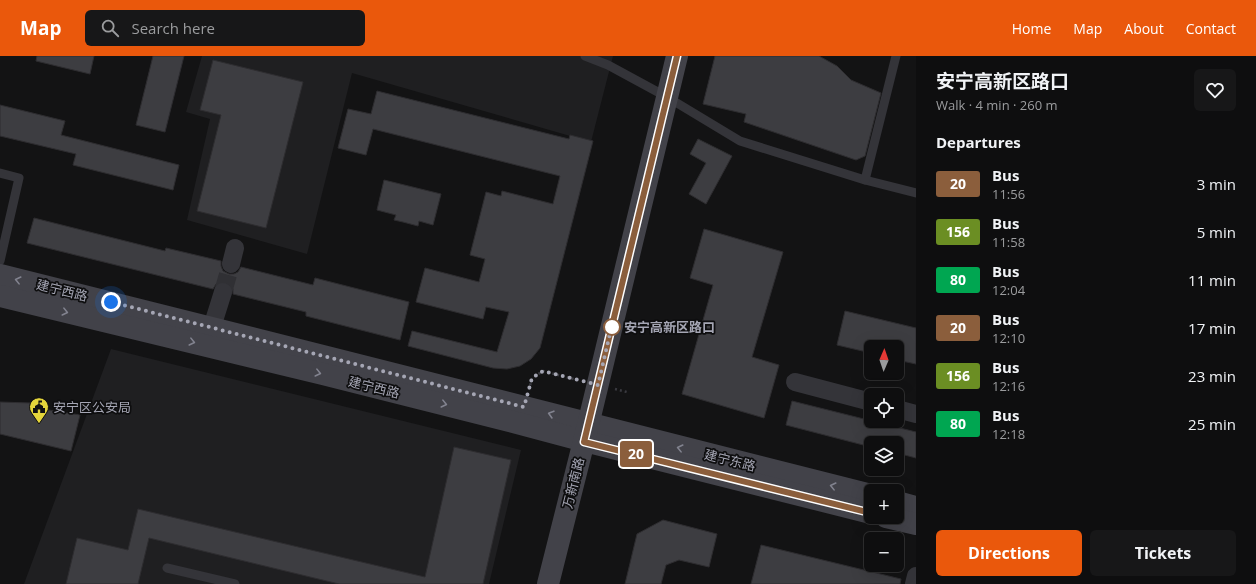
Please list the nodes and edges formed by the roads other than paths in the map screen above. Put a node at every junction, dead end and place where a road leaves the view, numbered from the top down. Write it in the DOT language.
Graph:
graph roads {
  1 [pos="584,56"];
  2 [pos="677,56"];
  3 [pos="896,56"];
  4 [pos="667,97"];
  5 [pos="0,173"];
  6 [pos="865,180"];
  7 [pos="916,193"];
  8 [pos="0,260"];
  9 [pos="0,275"];
  10 [pos="223,292"];
  11 [pos="0,296"];
  12 [pos="212,327"];
  13 [pos="795,382"];
  14 [pos="864,400"];
  15 [pos="904,411"];
  16 [pos="916,414"];
  17 [pos="586,433"];
  18 [pos="864,493"];
  19 [pos="904,504"];
  20 [pos="916,507"];
  21 [pos="864,511"];
  22 [pos="904,521"];
  23 [pos="916,524"];
  24 [pos="166,568"];
  25 [pos="916,576"];
  26 [pos="236,584"];
  27 [pos="548,584"];
  28 [pos="914,584"];
  1 -- 4 [label="lane"];
  2 -- 4 [label="main road, 万新南路"];
  3 -- 6 [label="lane"];
  4 -- 6 [label="lane"];
  4 -- 17 [label="main road, 万新南路"];
  5 -- 8 [label="lane"];
  6 -- 7 [label="lane"];
  12 -- 9 [label="main road, 建宁西路, one-way"];
  10 -- 12 [label="street"];
  11 -- 17 [label="main road, 建宁西路, one-way"];
  17 -- 12 [label="main road, 建宁西路, one-way"];
  13 -- 14 [label="street"];
  15 -- 16 [label="street"];
  18 -- 17 [label="main road, 建宁东路, one-way"];
  17 -- 21 [label="main road, 建宁东路"];
  17 -- 27 [label="main road, 万新南路"];
  19 -- 20 [label="main road"];
  22 -- 23 [label="main road"];
  24 -- 26 [label="lane"];
  25 -- 28 [label="street"];
}
